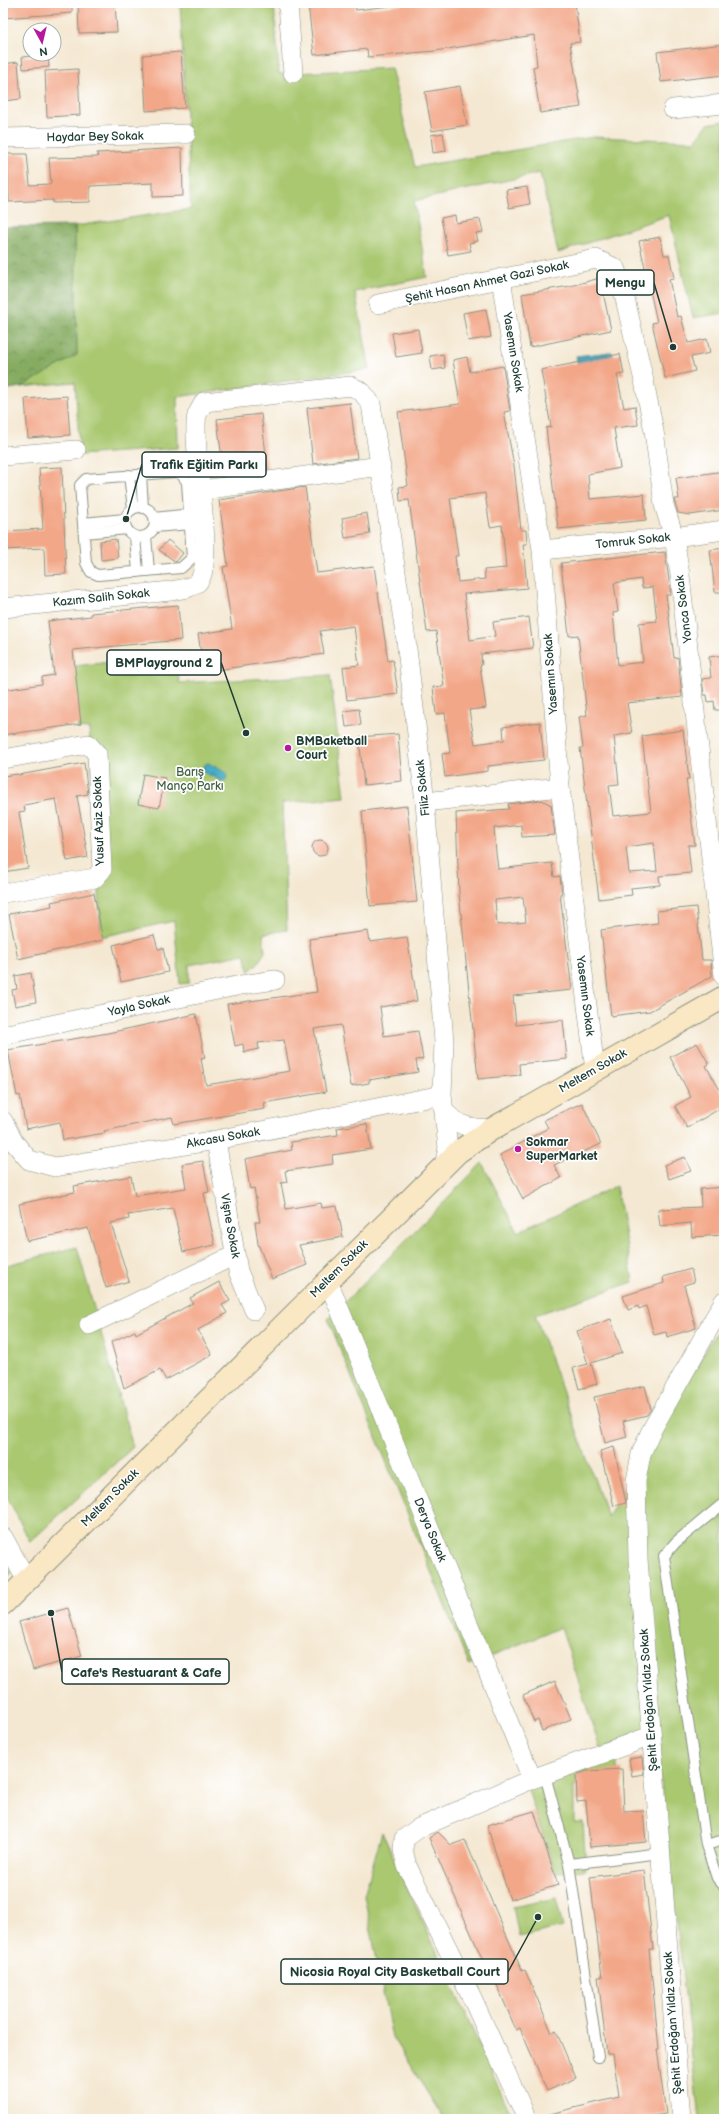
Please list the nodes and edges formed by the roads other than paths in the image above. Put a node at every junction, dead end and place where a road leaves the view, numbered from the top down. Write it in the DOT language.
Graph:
graph roads {
  1 [pos="288,3"];
  2 [pos="293,73"];
  3 [pos="724,104"];
  4 [pos="673,109"];
  5 [pos="186,134"];
  6 [pos="3,138"];
  7 [pos="596,259"];
  8 [pos="501,278"];
  9 [pos="378,304"];
  10 [pos="76,450"];
  11 [pos="3,456"];
  12 [pos="380,466"];
  13 [pos="141,474"];
  14 [pos="130,475"];
  15 [pos="202,490"];
  16 [pos="143,508"];
  17 [pos="133,509"];
  18 [pos="191,519"];
  19 [pos="154,522"];
  20 [pos="126,524"];
  21 [pos="84,528"];
  22 [pos="724,530"];
  23 [pos="135,536"];
  24 [pos="146,536"];
  25 [pos="674,537"];
  26 [pos="542,550"];
  27 [pos="149,570"];
  28 [pos="138,572"];
  29 [pos="3,608"];
  30 [pos="3,760"];
  31 [pos="560,787"];
  32 [pos="425,802"];
  33 [pos="3,893"];
  34 [pos="724,976"];
  35 [pos="275,980"];
  36 [pos="724,997"];
  37 [pos="3,1035"];
  38 [pos="595,1070"];
  39 [pos="443,1103"];
  40 [pos="3,1121"];
  41 [pos="492,1129"];
  42 [pos="216,1140"];
  43 [pos="444,1166"];
  44 [pos="235,1255"];
  45 [pos="328,1280"];
  46 [pos="724,1301"];
  47 [pos="254,1310"];
  48 [pos="89,1325"];
  49 [pos="724,1503"];
  50 [pos="3,1537"];
  51 [pos="27,1581"];
  52 [pos="3,1604"];
  53 [pos="651,1736"];
  54 [pos="538,1777"];
  55 [pos="724,1840"];
  56 [pos="706,1845"];
  57 [pos="661,1853"];
  58 [pos="569,1864"];
  59 [pos="724,1886"];
  60 [pos="598,2057"];
  61 [pos="527,2119"];
  62 [pos="681,2119"];
  1 -- 2 [label="street"];
  3 -- 4 [label="street"];
  5 -- 6 [label="street, Haydar Bey Sokak"];
  7 -- 8 [label="street, Şehit Hasan Ahmet Gazi Sokak"];
  7 -- 25 [label="street, Yonca Sokak"];
  8 -- 9 [label="street, Şehit Hasan Ahmet Gazi Sokak"];
  8 -- 26 [label="street, Yasemın Sokak"];
  10 -- 11 [label="street"];
  12 -- 15 [label="street"];
  12 -- 15 [label="street, Filiz Sokak"];
  12 -- 32 [label="street, Filiz Sokak"];
  13 -- 14 [label="lane"];
  13 -- 16 [label="lane"];
  13 -- 18 [label="lane"];
  14 -- 17 [label="lane"];
  14 -- 21 [label="lane"];
  15 -- 29 [label="street, Kazım Salih Sokak"];
  16 -- 17 [label="lane"];
  16 -- 19 [label="lane"];
  17 -- 20 [label="lane"];
  18 -- 19 [label="lane"];
  18 -- 27 [label="lane"];
  19 -- 24 [label="lane"];
  20 -- 21 [label="lane"];
  20 -- 23 [label="lane"];
  21 -- 28 [label="lane"];
  22 -- 25 [label="street, Tomruk Sokak"];
  23 -- 24 [label="lane"];
  23 -- 28 [label="lane"];
  24 -- 27 [label="lane"];
  25 -- 26 [label="street, Tomruk Sokak"];
  25 -- 34 [label="street, Yonca Sokak"];
  26 -- 31 [label="street, Yasemın Sokak"];
  27 -- 28 [label="lane"];
  30 -- 33 [label="street, Yusuf Aziz Sokak"];
  31 -- 32 [label="street"];
  31 -- 38 [label="street, Yasemın Sokak"];
  32 -- 39 [label="street, Filiz Sokak"];
  35 -- 37 [label="street, Yayla Sokak"];
  36 -- 38 [label="main road, Meltem Sokak"];
  38 -- 41 [label="main road, Meltem Sokak"];
  39 -- 41 [label="street"];
  39 -- 42 [label="street, Akcasu Sokak"];
  39 -- 43 [label="street, Filiz Sokak"];
  40 -- 42 [label="street, Akcasu Sokak"];
  41 -- 43 [label="main road, Meltem Sokak"];
  42 -- 44 [label="street, Vişne Sokak"];
  43 -- 45 [label="main road, Meltem Sokak"];
  44 -- 47 [label="street, Vişne Sokak"];
  44 -- 48 [label="street"];
  45 -- 51 [label="main road, Meltem Sokak"];
  45 -- 54 [label="street, Derya Sokak"];
  46 -- 53 [label="street, Şehit Erdoğan Yıldız Sokak"];
  49 -- 56 [label="lane"];
  50 -- 51 [label="street"];
  51 -- 52 [label="main road, Meltem Sokak"];
  53 -- 54 [label="street"];
  53 -- 57 [label="street, Şehit Erdoğan Yıldız Sokak"];
  54 -- 58 [label="lane"];
  54 -- 61 [label="street"];
  55 -- 56 [label="lane"];
  56 -- 59 [label="lane"];
  57 -- 58 [label="lane"];
  57 -- 62 [label="street, Şehit Erdoğan Yıldız Sokak"];
  58 -- 60 [label="lane"];
}
